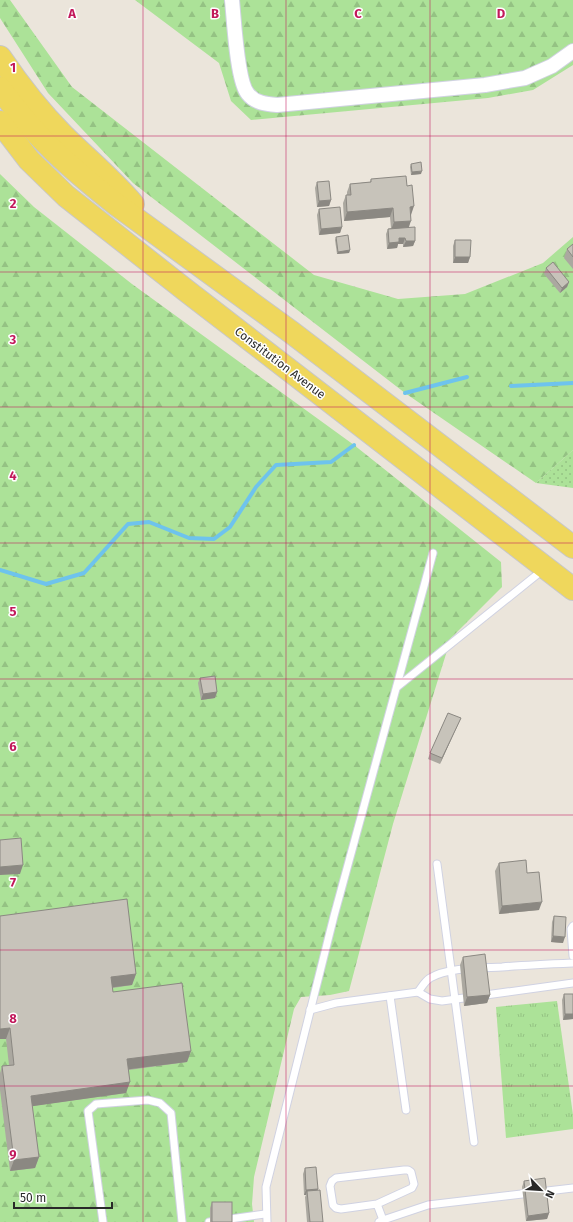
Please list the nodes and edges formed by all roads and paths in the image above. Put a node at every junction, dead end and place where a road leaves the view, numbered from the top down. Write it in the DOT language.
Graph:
graph roads {
  1 [pos="232,0"];
  2 [pos="573,52"];
  3 [pos="0,57"];
  4 [pos="0,88"];
  5 [pos="0,122"];
  6 [pos="0,137"];
  7 [pos="29,160"];
  8 [pos="161,239"];
  9 [pos="573,547"];
  10 [pos="434,553"];
  11 [pos="546,568"];
  12 [pos="573,589"];
  13 [pos="397,687"];
  14 [pos="437,864"];
  15 [pos="573,926"];
  16 [pos="573,956"];
  17 [pos="573,963"];
  18 [pos="451,971"];
  19 [pos="573,983"];
  20 [pos="418,992"];
  21 [pos="390,996"];
  22 [pos="455,1000"];
  23 [pos="310,1010"];
  24 [pos="406,1110"];
  25 [pos="474,1142"];
  26 [pos="572,1188"];
  27 [pos="573,1196"];
  28 [pos="377,1204"];
  29 [pos="266,1214"];
  30 [pos="381,1221"];
  31 [pos="104,1222"];
  32 [pos="182,1222"];
  33 [pos="209,1222"];
  34 [pos="266,1222"];
  1 -- 2 [label="street"];
  3 -- 8 [label="main road"];
  4 -- 8 [label="main road"];
  5 -- 7 [label="main road, Constitution Avenue"];
  6 -- 7 [label="main road"];
  7 -- 11 [label="main road, Constitution Avenue"];
  8 -- 9 [label="main road"];
  10 -- 13 [label="lane"];
  11 -- 12 [label="main road, Constitution Avenue"];
  11 -- 13 [label="lane"];
  13 -- 23 [label="lane"];
  14 -- 18 [label="lane"];
  15 -- 16 [label="lane"];
  17 -- 18 [label="lane"];
  18 -- 20 [label="lane"];
  18 -- 22 [label="lane"];
  19 -- 22 [label="lane"];
  20 -- 21 [label="lane"];
  20 -- 22 [label="lane"];
  21 -- 23 [label="lane"];
  21 -- 24 [label="lane"];
  22 -- 25 [label="lane"];
  23 -- 29 [label="lane"];
  26 -- 27 [label="lane"];
  26 -- 30 [label="lane"];
  28 -- 28 [label="lane"];
  28 -- 30 [label="lane"];
  29 -- 33 [label="lane"];
  29 -- 34 [label="lane"];
  31 -- 32 [label="lane"];
}
